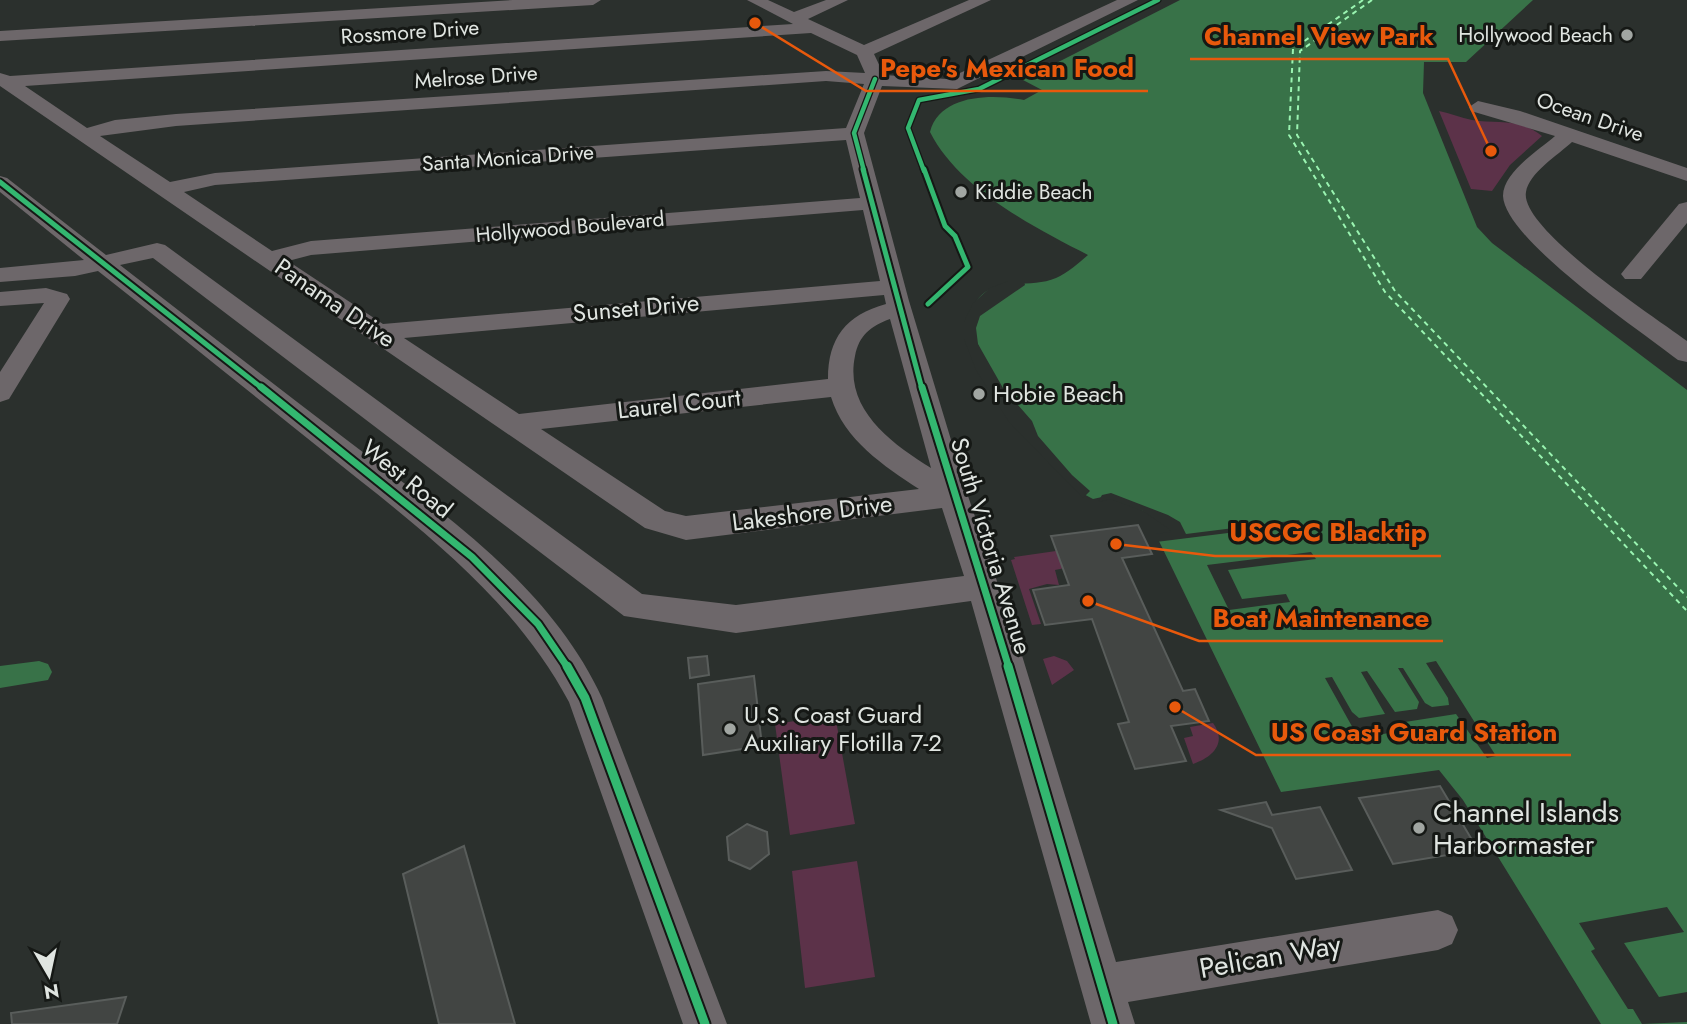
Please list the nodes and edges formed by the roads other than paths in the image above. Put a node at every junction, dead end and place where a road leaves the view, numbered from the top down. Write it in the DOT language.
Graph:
graph roads {
  1 [pos="593,0"];
  2 [pos="755,0"];
  3 [pos="840,0"];
  4 [pos="983,0"];
  5 [pos="1130,0"];
  6 [pos="795,18"];
  7 [pos="816,28"];
  8 [pos="0,36"];
  9 [pos="869,65"];
  10 [pos="3,80"];
  11 [pos="1478,107"];
  12 [pos="853,133"];
  13 [pos="1569,134"];
  14 [pos="83,135"];
  15 [pos="1687,175"];
  16 [pos="0,182"];
  17 [pos="165,192"];
  18 [pos="873,203"];
  19 [pos="1687,209"];
  20 [pos="269,260"];
  21 [pos="100,262"];
  22 [pos="1633,274"];
  23 [pos="0,275"];
  24 [pos="897,298"];
  25 [pos="0,299"];
  26 [pos="378,332"];
  27 [pos="1687,354"];
  28 [pos="841,387"];
  29 [pos="0,393"];
  30 [pos="517,425"];
  31 [pos="953,496"];
  32 [pos="670,526"];
  33 [pos="982,587"];
  34 [pos="1438,930"];
  35 [pos="1101,985"];
  36 [pos="705,1024"];
  37 [pos="1113,1024"];
  1 -- 8 [label="street"];
  2 -- 6 [label="street"];
  3 -- 6 [label="street"];
  4 -- 9 [label="street"];
  5 -- 9 [label="street, Melrose Drive"];
  6 -- 7 [label="street"];
  7 -- 9 [label="street"];
  7 -- 10 [label="street, Rossmore Drive"];
  9 -- 12 [label="street"];
  9 -- 14 [label="street, Melrose Drive"];
  10 -- 14 [label="street, Panama Drive"];
  11 -- 13 [label="street, Ocean Drive"];
  12 -- 17 [label="street, Santa Monica Drive"];
  12 -- 18 [label="street, South Victoria Avenue"];
  13 -- 15 [label="street, Ocean Drive"];
  13 -- 27 [label="street"];
  14 -- 17 [label="street, Panama Drive"];
  16 -- 21 [label="street, West Road"];
  17 -- 20 [label="street, Panama Drive"];
  18 -- 20 [label="street, Hollywood Boulevard"];
  18 -- 24 [label="street, South Victoria Avenue"];
  19 -- 22 [label="street"];
  20 -- 26 [label="street, Panama Drive"];
  21 -- 23 [label="street"];
  21 -- 33 [label="street"];
  21 -- 36 [label="street, West Road"];
  24 -- 26 [label="street, Sunset Drive"];
  24 -- 28 [label="street"];
  24 -- 31 [label="street, South Victoria Avenue"];
  25 -- 29 [label="street"];
  26 -- 30 [label="street, Panama Drive"];
  28 -- 30 [label="street, Laurel Court"];
  28 -- 31 [label="street"];
  30 -- 32 [label="street, Panama Drive"];
  31 -- 32 [label="street, Lakeshore Drive"];
  31 -- 33 [label="street, South Victoria Avenue"];
  33 -- 35 [label="street, South Victoria Avenue"];
  34 -- 35 [label="street, Pelican Way"];
  35 -- 37 [label="street, South Victoria Avenue"];
}
